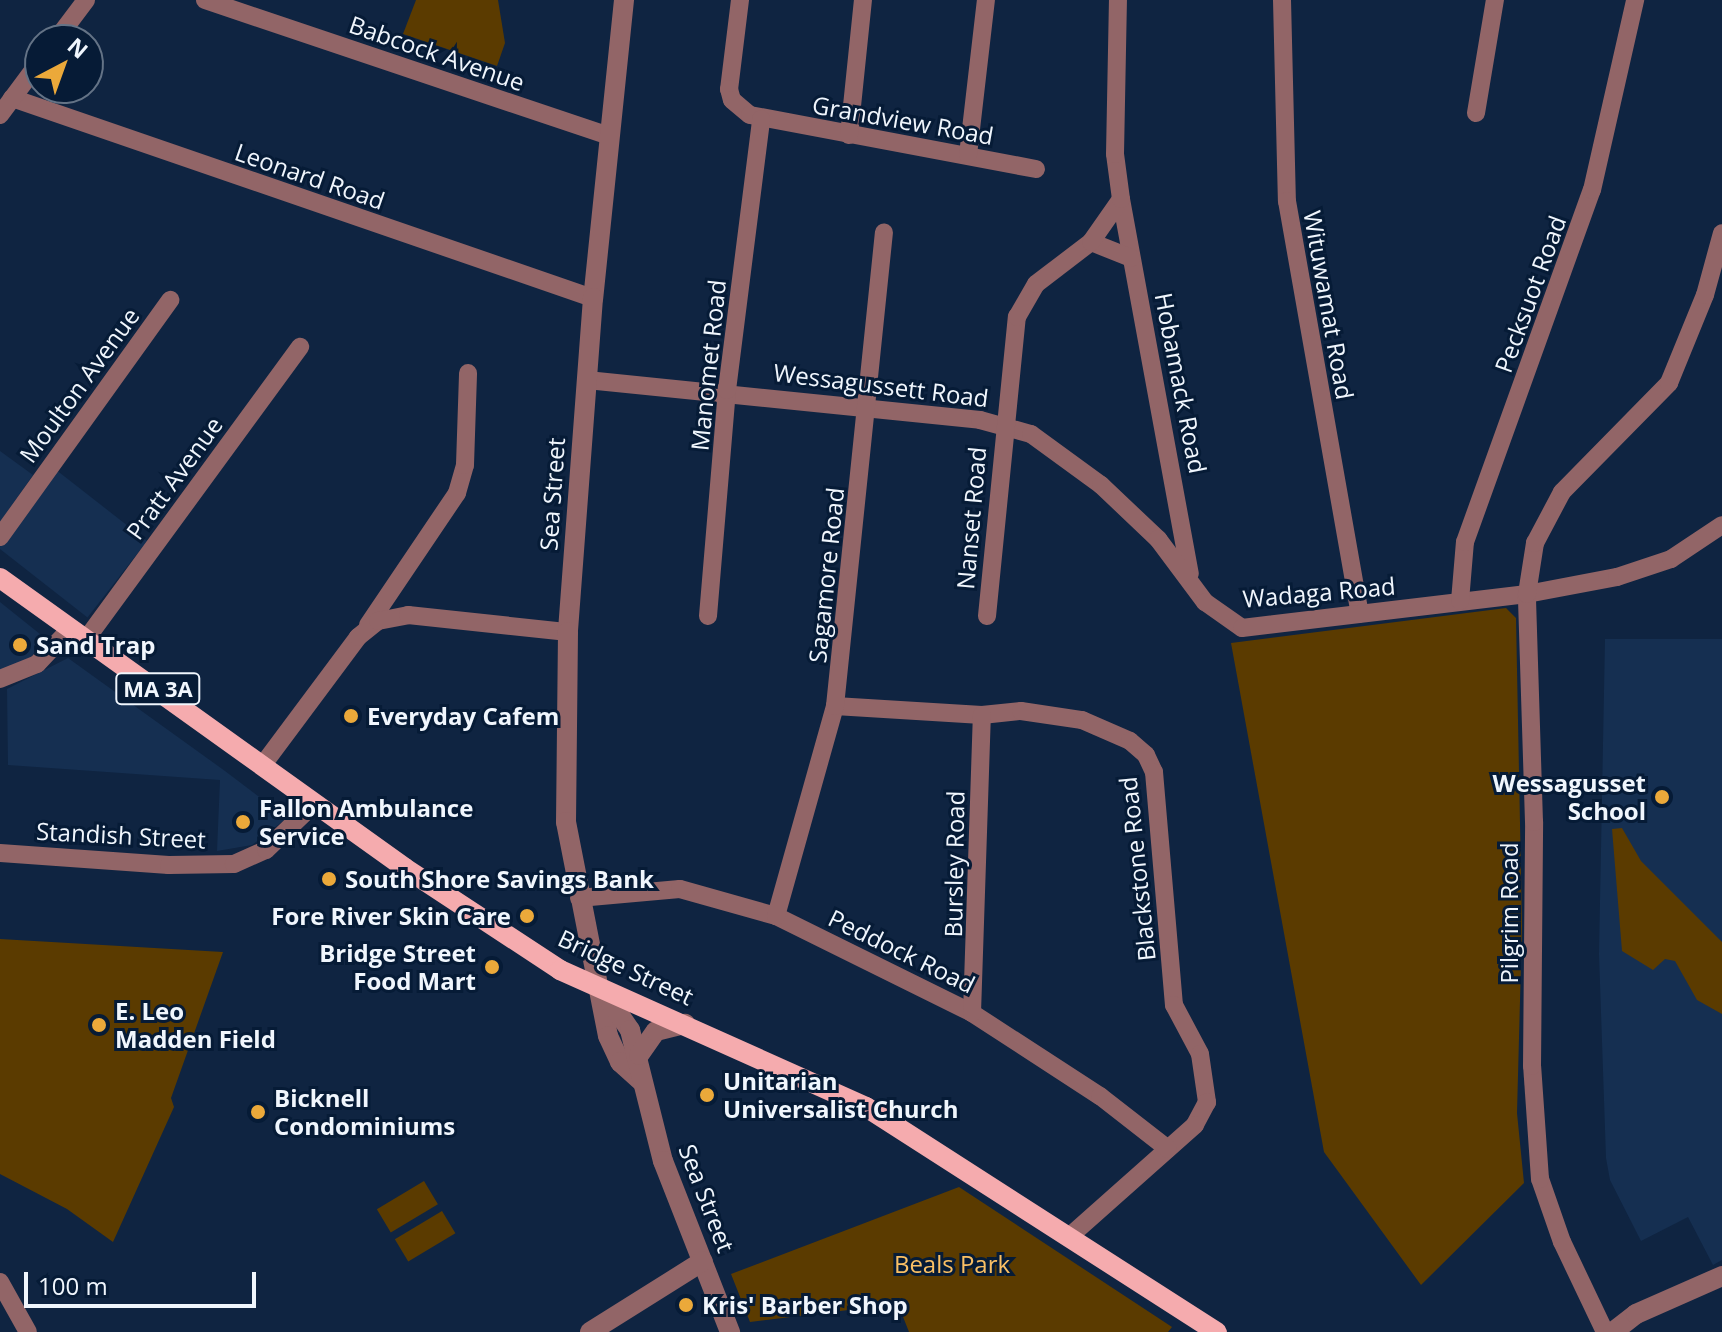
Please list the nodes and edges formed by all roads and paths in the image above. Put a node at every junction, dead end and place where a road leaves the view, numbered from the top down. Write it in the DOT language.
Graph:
graph roads {
  1 [pos="86,0"];
  2 [pos="205,0"];
  3 [pos="624,0"];
  4 [pos="740,0"];
  5 [pos="863,0"];
  6 [pos="986,0"];
  7 [pos="1118,0"];
  8 [pos="1282,0"];
  9 [pos="1495,0"];
  10 [pos="1635,0"];
  11 [pos="68,24"];
  12 [pos="24,82"];
  13 [pos="12,98"];
  14 [pos="1476,113"];
  15 [pos="0,115"];
  16 [pos="761,119"];
  17 [pos="849,135"];
  18 [pos="608,136"];
  19 [pos="968,155"];
  20 [pos="1036,169"];
  21 [pos="1121,199"];
  22 [pos="884,233"];
  23 [pos="1722,233"];
  24 [pos="1091,242"];
  25 [pos="1131,258"];
  26 [pos="593,298"];
  27 [pos="170,300"];
  28 [pos="300,347"];
  29 [pos="468,373"];
  30 [pos="587,380"];
  31 [pos="727,390"];
  32 [pos="869,408"];
  33 [pos="1003,424"];
  34 [pos="1722,525"];
  35 [pos="0,537"];
  36 [pos="1190,576"];
  37 [pos="0,578"];
  38 [pos="1527,594"];
  39 [pos="1460,601"];
  40 [pos="1360,614"];
  41 [pos="708,616"];
  42 [pos="987,616"];
  43 [pos="364,631"];
  44 [pos="568,632"];
  45 [pos="79,633"];
  46 [pos="0,679"];
  47 [pos="835,706"];
  48 [pos="982,715"];
  49 [pos="262,766"];
  50 [pos="314,804"];
  51 [pos="0,853"];
  52 [pos="579,898"];
  53 [pos="776,916"];
  54 [pos="602,990"];
  55 [pos="972,1013"];
  56 [pos="685,1024"];
  57 [pos="639,1055"];
  58 [pos="641,1081"];
  59 [pos="1168,1149"];
  60 [pos="1071,1235"];
  61 [pos="703,1261"];
  62 [pos="1722,1276"];
  63 [pos="0,1282"];
  64 [pos="28,1332"];
  65 [pos="590,1332"];
  66 [pos="730,1332"];
  67 [pos="1217,1332"];
  68 [pos="1605,1332"];
  69 [pos="1613,1332"];
  1 -- 11 [label="street"];
  2 -- 18 [label="street, Babcock Avenue"];
  3 -- 18 [label="street, Sea Street"];
  4 -- 16 [label="street"];
  5 -- 17 [label="street"];
  6 -- 19 [label="street"];
  7 -- 21 [label="street"];
  8 -- 40 [label="street, Wituwamat Road"];
  9 -- 14 [label="street"];
  10 -- 39 [label="street, Pecksuot Road"];
  12 -- 13 [label="street"];
  13 -- 15 [label="street"];
  13 -- 26 [label="street, Leonard Road"];
  16 -- 17 [label="street, Grandview Road"];
  16 -- 31 [label="street, Manomet Road"];
  17 -- 19 [label="street, Grandview Road"];
  18 -- 26 [label="street, Sea Street"];
  19 -- 20 [label="street, Grandview Road"];
  21 -- 24 [label="street, Wessagussett Road"];
  21 -- 25 [label="street, Hobamack Road"];
  22 -- 32 [label="street, Sagamore Road"];
  23 -- 38 [label="street, Pilgrim Road"];
  24 -- 25 [label="street"];
  24 -- 33 [label="street, Wessagussett Road"];
  25 -- 36 [label="street, Hobamack Road"];
  26 -- 30 [label="street, Sea Street"];
  27 -- 35 [label="street, Moulton Avenue"];
  28 -- 45 [label="street, Pratt Avenue"];
  29 -- 43 [label="street"];
  30 -- 31 [label="street, Wessagussett Road"];
  30 -- 44 [label="street, Sea Street"];
  31 -- 32 [label="street, Wessagussett Road"];
  31 -- 41 [label="street, Manomet Road"];
  32 -- 33 [label="street, Wessagussett Road"];
  32 -- 47 [label="street, Sagamore Road"];
  33 -- 36 [label="street, Wadaga Road"];
  33 -- 42 [label="street, Nanset Road"];
  34 -- 38 [label="street"];
  36 -- 40 [label="street, Wadaga Road"];
  37 -- 45 [label="main road, Bridge Street / MA 3A"];
  38 -- 39 [label="street, Wadaga Road"];
  38 -- 68 [label="street, Pilgrim Road"];
  39 -- 40 [label="street, Wadaga Road"];
  43 -- 44 [label="street"];
  43 -- 49 [label="street"];
  44 -- 52 [label="street, Sea Street"];
  45 -- 46 [label="street, Pratt Avenue"];
  45 -- 49 [label="main road, Bridge Street / MA 3A"];
  47 -- 48 [label="street, Blackstone Road"];
  47 -- 53 [label="street, Sagamore Road"];
  48 -- 55 [label="street, Bursley Road"];
  48 -- 59 [label="street, Blackstone Road"];
  49 -- 50 [label="main road, Bridge Street / MA 3A"];
  50 -- 51 [label="street, Standish Street"];
  50 -- 54 [label="main road, Bridge Street / MA 3A"];
  52 -- 53 [label="street, Peddock Road"];
  52 -- 54 [label="street, Sea Street"];
  53 -- 55 [label="street, Peddock Road"];
  54 -- 56 [label="main road, Bridge Street / MA 3A"];
  54 -- 57 [label="street, Sea Street"];
  54 -- 58 [label="street, Sea Street"];
  55 -- 59 [label="street, Peddock Road"];
  56 -- 57 [label="street"];
  56 -- 60 [label="main road, Bridge Street / MA 3A"];
  57 -- 58 [label="street, Sea Street"];
  58 -- 61 [label="street, Sea Street"];
  59 -- 60 [label="street, Blackstone Road"];
  60 -- 67 [label="main road, Bridge Street / MA 3A"];
  61 -- 65 [label="street"];
  61 -- 66 [label="street, Sea Street"];
  62 -- 69 [label="street"];
  63 -- 64 [label="street"];
}
